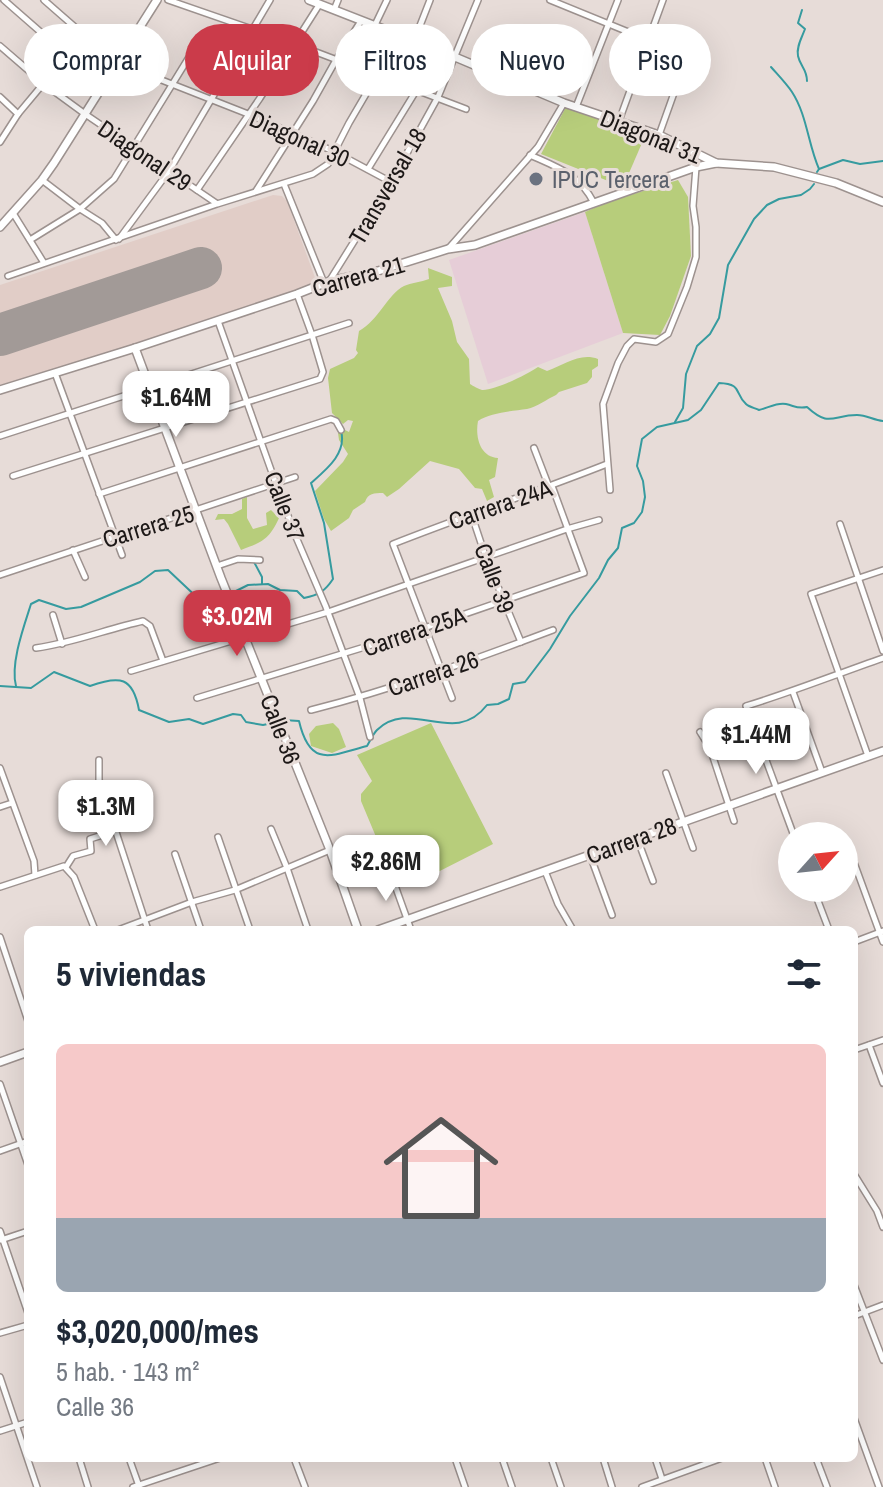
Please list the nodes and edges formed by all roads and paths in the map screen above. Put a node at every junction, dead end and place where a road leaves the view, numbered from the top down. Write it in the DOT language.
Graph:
graph roads {
  1 [pos="4,0"];
  2 [pos="44,0"];
  3 [pos="157,0"];
  4 [pos="168,0"];
  5 [pos="270,0"];
  6 [pos="309,0"];
  7 [pos="338,0"];
  8 [pos="387,0"];
  9 [pos="430,0"];
  10 [pos="478,0"];
  11 [pos="550,0"];
  12 [pos="572,0"];
  13 [pos="618,0"];
  14 [pos="663,0"];
  15 [pos="319,5"];
  16 [pos="569,8"];
  17 [pos="334,10"];
  18 [pos="361,21"];
  19 [pos="31,24"];
  20 [pos="71,24"];
  21 [pos="142,24"];
  22 [pos="236,24"];
  23 [pos="256,24"];
  24 [pos="307,24"];
  25 [pos="359,24"];
  26 [pos="372,24"];
  27 [pos="375,24"];
  28 [pos="421,24"];
  29 [pos="608,24"];
  30 [pos="654,24"];
  31 [pos="0,46"];
  32 [pos="455,57"];
  33 [pos="335,62"];
  34 [pos="185,64"];
  35 [pos="471,64"];
  36 [pos="24,67"];
  37 [pos="169,85"];
  38 [pos="172,86"];
  39 [pos="34,96"];
  40 [pos="60,96"];
  41 [pos="96,96"];
  42 [pos="212,96"];
  43 [pos="260,96"];
  44 [pos="365,96"];
  45 [pos="413,96"];
  46 [pos="434,96"];
  47 [pos="547,96"];
  48 [pos="628,96"];
  49 [pos="673,96"];
  50 [pos="0,97"];
  51 [pos="438,97"];
  52 [pos="210,100"];
  53 [pos="564,103"];
  54 [pos="576,107"];
  55 [pos="466,109"];
  56 [pos="18,114"];
  57 [pos="85,114"];
  58 [pos="248,114"];
  59 [pos="619,121"];
  60 [pos="292,134"];
  61 [pos="659,135"];
  62 [pos="0,142"];
  63 [pos="134,148"];
  64 [pos="333,151"];
  65 [pos="530,155"];
  66 [pos="716,163"];
  67 [pos="696,167"];
  68 [pos="368,169"];
  69 [pos="169,171"];
  70 [pos="42,180"];
  71 [pos="391,182"];
  72 [pos="284,184"];
  73 [pos="197,190"];
  74 [pos="256,192"];
  75 [pos="883,202"];
  76 [pos="594,203"];
  77 [pos="217,204"];
  78 [pos="80,209"];
  79 [pos="13,213"];
  80 [pos="0,227"];
  81 [pos="117,239"];
  82 [pos="30,240"];
  83 [pos="448,249"];
  84 [pos="44,263"];
  85 [pos="8,276"];
  86 [pos="327,283"];
  87 [pos="297,294"];
  88 [pos="218,320"];
  89 [pos="349,323"];
  90 [pos="312,335"];
  91 [pos="135,348"];
  92 [pos="232,361"];
  93 [pos="55,373"];
  94 [pos="151,387"];
  95 [pos="0,390"];
  96 [pos="247,401"];
  97 [pos="69,413"];
  98 [pos="166,427"];
  99 [pos="341,430"];
  100 [pos="0,436"];
  101 [pos="261,442"];
  102 [pos="534,448"];
  103 [pos="84,454"];
  104 [pos="607,464"];
  105 [pos="181,468"];
  106 [pos="13,476"];
  107 [pos="295,477"];
  108 [pos="276,484"];
  109 [pos="550,487"];
  110 [pos="610,490"];
  111 [pos="99,494"];
  112 [pos="197,511"];
  113 [pos="471,513"];
  114 [pos="599,520"];
  115 [pos="840,524"];
  116 [pos="567,529"];
  117 [pos="114,536"];
  118 [pos="73,550"];
  119 [pos="122,555"];
  120 [pos="486,558"];
  121 [pos="260,560"];
  122 [pos="217,566"];
  123 [pos="883,570"];
  124 [pos="0,575"];
  125 [pos="85,577"];
  126 [pos="858,578"];
  127 [pos="408,584"];
  128 [pos="503,600"];
  129 [pos="327,609"];
  130 [pos="53,615"];
  131 [pos="425,628"];
  132 [pos="553,630"];
  133 [pos="245,635"];
  134 [pos="521,642"];
  135 [pos="62,644"];
  136 [pos="36,648"];
  137 [pos="883,651"];
  138 [pos="344,654"];
  139 [pos="883,658"];
  140 [pos="163,661"];
  141 [pos="131,671"];
  142 [pos="442,671"];
  143 [pos="839,673"];
  144 [pos="262,679"];
  145 [pos="793,692"];
  146 [pos="197,698"];
  147 [pos="360,698"];
  148 [pos="452,698"];
  149 [pos="311,710"];
  150 [pos="700,732"];
  151 [pos="370,737"];
  152 [pos="883,751"];
  153 [pos="868,756"];
  154 [pos="99,760"];
  155 [pos="0,768"];
  156 [pos="822,772"];
  157 [pos="666,773"];
  158 [pos="777,788"];
  159 [pos="12,803"];
  160 [pos="730,805"];
  161 [pos="0,807"];
  162 [pos="734,821"];
  163 [pos="684,822"];
  164 [pos="789,822"];
  165 [pos="271,829"];
  166 [pos="115,831"];
  167 [pos="218,837"];
  168 [pos="637,838"];
  169 [pos="693,848"];
  170 [pos="330,850"];
  171 [pos="175,854"];
  172 [pos="590,855"];
  173 [pos="388,866"];
  174 [pos="68,868"];
  175 [pos="287,868"];
  176 [pos="545,871"];
  177 [pos="858,873"];
  178 [pos="35,875"];
  179 [pos="653,881"];
  180 [pos="0,887"];
  181 [pos="235,890"];
  182 [pos="192,902"];
  183 [pos="818,902"];
  184 [pos="612,915"];
  185 [pos="144,920"];
  186 [pos="407,920"];
  187 [pos="93,926"];
  188 [pos="128,926"];
  189 [pos="146,926"];
  190 [pos="200,926"];
  191 [pos="248,926"];
  192 [pos="307,926"];
  193 [pos="357,926"];
  194 [pos="390,926"];
  195 [pos="409,926"];
  196 [pos="571,926"];
  197 [pos="827,926"];
  198 [pos="881,932"];
  199 [pos="0,937"];
  200 [pos="858,941"];
  201 [pos="883,942"];
  202 [pos="24,1009"];
  203 [pos="883,1040"];
  204 [pos="869,1045"];
  205 [pos="858,1049"];
  206 [pos="24,1053"];
  207 [pos="0,1062"];
  208 [pos="883,1083"];
  209 [pos="0,1084"];
  210 [pos="24,1142"];
  211 [pos="20,1144"];
  212 [pos="0,1151"];
  213 [pos="24,1154"];
  214 [pos="858,1180"];
  215 [pos="880,1210"];
  216 [pos="883,1227"];
  217 [pos="0,1231"];
  218 [pos="24,1232"];
  219 [pos="2,1240"];
  220 [pos="858,1296"];
  221 [pos="24,1302"];
  222 [pos="883,1305"];
  223 [pos="864,1312"];
  224 [pos="858,1314"];
  225 [pos="24,1326"];
  226 [pos="0,1333"];
  227 [pos="883,1360"];
  228 [pos="0,1377"];
  229 [pos="24,1423"];
  230 [pos="17,1426"];
  231 [pos="858,1429"];
  232 [pos="0,1431"];
  233 [pos="24,1447"];
  234 [pos="29,1462"];
  235 [pos="80,1462"];
  236 [pos="130,1462"];
  237 [pos="183,1462"];
  238 [pos="207,1462"];
  239 [pos="296,1462"];
  240 [pos="456,1462"];
  241 [pos="503,1462"];
  242 [pos="552,1462"];
  243 [pos="604,1462"];
  244 [pos="656,1462"];
  245 [pos="711,1462"];
  246 [pos="766,1462"];
  247 [pos="818,1462"];
  248 [pos="185,1469"];
  249 [pos="662,1479"];
  250 [pos="137,1486"];
  251 [pos="37,1487"];
  252 [pos="88,1487"];
  253 [pos="305,1487"];
  254 [pos="465,1487"];
  255 [pos="512,1487"];
  256 [pos="561,1487"];
  257 [pos="612,1487"];
  258 [pos="642,1487"];
  259 [pos="775,1487"];
  260 [pos="827,1487"];
  261 [pos="879,1487"];
  1 -- 19 [label="street"];
  2 -- 20 [label="street, Diagonal 30"];
  3 -- 21 [label="street"];
  4 -- 22 [label="street"];
  5 -- 23 [label="street"];
  6 -- 15 [label="street, Diagonal 31"];
  7 -- 17 [label="street"];
  8 -- 27 [label="street"];
  9 -- 28 [label="street"];
  10 -- 32 [label="street, Transversal 18"];
  11 -- 16 [label="street"];
  12 -- 16 [label="street"];
  13 -- 29 [label="street"];
  14 -- 30 [label="street"];
  15 -- 17 [label="street, Diagonal 31"];
  15 -- 24 [label="street"];
  16 -- 29 [label="street"];
  17 -- 18 [label="street, Diagonal 31"];
  18 -- 25 [label="street"];
  18 -- 26 [label="street, Diagonal 31"];
  29 -- 54 [label="street"];
  31 -- 36 [label="street, Diagonal 29"];
  32 -- 35 [label="street, Diagonal 31"];
  33 -- 60 [label="street"];
  34 -- 38 [label="street"];
  37 -- 38 [label="street, Diagonal 30"];
  38 -- 52 [label="street, Diagonal 30"];
  38 -- 63 [label="street"];
  39 -- 56 [label="street"];
  40 -- 57 [label="street, Diagonal 29"];
  41 -- 57 [label="street"];
  42 -- 52 [label="street"];
  43 -- 58 [label="street"];
  44 -- 64 [label="street"];
  45 -- 68 [label="street"];
  46 -- 51 [label="street"];
  47 -- 53 [label="street, Diagonal 31"];
  48 -- 59 [label="street"];
  49 -- 61 [label="street"];
  50 -- 56 [label="street"];
  51 -- 55 [label="street"];
  51 -- 71 [label="street, Transversal 18"];
  52 -- 58 [label="street, Diagonal 30"];
  52 -- 69 [label="street"];
  53 -- 54 [label="street, Diagonal 31"];
  53 -- 65 [label="street"];
  54 -- 59 [label="street, Diagonal 31"];
  56 -- 62 [label="street"];
  57 -- 63 [label="street, Diagonal 29"];
  57 -- 70 [label="street"];
  58 -- 60 [label="street, Diagonal 30"];
  58 -- 73 [label="street"];
  59 -- 61 [label="street, Diagonal 31"];
  60 -- 64 [label="street, Diagonal 30"];
  60 -- 74 [label="street"];
  61 -- 66 [label="street, Diagonal 31"];
  63 -- 69 [label="street, Diagonal 29"];
  63 -- 78 [label="street"];
  64 -- 68 [label="street, Diagonal 30"];
  64 -- 72 [label="street"];
  65 -- 76 [label="street"];
  65 -- 83 [label="street"];
  66 -- 67 [label="street, Carrera 21"];
  66 -- 75 [label="street, Diagonal 31"];
  67 -- 76 [label="street, Carrera 21"];
  67 -- 104 [label="street"];
  68 -- 71 [label="street, Diagonal 30"];
  69 -- 73 [label="street, Diagonal 29"];
  69 -- 81 [label="street"];
  70 -- 78 [label="street"];
  70 -- 79 [label="street"];
  71 -- 86 [label="street, Transversal 18"];
  72 -- 74 [label="street"];
  72 -- 86 [label="street"];
  73 -- 77 [label="street, Diagonal 29"];
  74 -- 77 [label="street"];
  76 -- 83 [label="street, Carrera 21"];
  77 -- 81 [label="street"];
  78 -- 81 [label="street"];
  78 -- 82 [label="street"];
  79 -- 80 [label="street"];
  79 -- 82 [label="street"];
  81 -- 84 [label="street"];
  82 -- 84 [label="street"];
  83 -- 86 [label="street, Carrera 21"];
  84 -- 85 [label="street"];
  86 -- 87 [label="street, Carrera 21"];
  87 -- 88 [label="street, Carrera 21"];
  87 -- 90 [label="street"];
  88 -- 91 [label="street, Carrera 21"];
  88 -- 92 [label="street, Calle 37"];
  89 -- 90 [label="street"];
  90 -- 92 [label="street"];
  90 -- 96 [label="street"];
  91 -- 93 [label="street, Carrera 21"];
  91 -- 94 [label="street, Calle 36"];
  92 -- 94 [label="street"];
  92 -- 96 [label="street, Calle 37"];
  93 -- 95 [label="street, Carrera 21"];
  93 -- 97 [label="street"];
  94 -- 97 [label="street"];
  94 -- 98 [label="street, Calle 36"];
  96 -- 98 [label="street"];
  96 -- 101 [label="street, Calle 37"];
  97 -- 100 [label="street"];
  97 -- 103 [label="street"];
  98 -- 103 [label="street"];
  98 -- 105 [label="street, Calle 36"];
  99 -- 101 [label="street"];
  101 -- 105 [label="street"];
  101 -- 108 [label="street, Calle 37"];
  102 -- 109 [label="street"];
  103 -- 106 [label="street"];
  103 -- 111 [label="street"];
  104 -- 109 [label="street, Carrera 24A"];
  104 -- 110 [label="street"];
  105 -- 111 [label="street"];
  105 -- 112 [label="street, Calle 36"];
  107 -- 108 [label="street, Carrera 25"];
  108 -- 112 [label="street, Carrera 25"];
  108 -- 129 [label="street, Calle 37"];
  109 -- 113 [label="street, Carrera 24A"];
  109 -- 116 [label="street"];
  111 -- 117 [label="street"];
  112 -- 117 [label="street, Carrera 25"];
  112 -- 122 [label="street, Calle 36"];
  113 -- 120 [label="street, Calle 39"];
  113 -- 127 [label="street, Carrera 24A"];
  114 -- 116 [label="street"];
  115 -- 126 [label="street"];
  116 -- 120 [label="street"];
  116 -- 128 [label="street, Carrera 25A"];
  117 -- 118 [label="street, Carrera 25"];
  117 -- 119 [label="street"];
  118 -- 124 [label="street, Carrera 25"];
  118 -- 125 [label="street"];
  120 -- 127 [label="street"];
  120 -- 128 [label="street, Calle 39"];
  121 -- 122 [label="street"];
  122 -- 133 [label="street, Calle 36"];
  123 -- 126 [label="street"];
  126 -- 137 [label="street"];
  126 -- 143 [label="street"];
  127 -- 129 [label="street"];
  127 -- 131 [label="street"];
  128 -- 131 [label="street, Carrera 25A"];
  128 -- 134 [label="street, Calle 39"];
  129 -- 133 [label="street"];
  129 -- 138 [label="street, Calle 37"];
  130 -- 135 [label="street"];
  131 -- 138 [label="street, Carrera 25A"];
  131 -- 142 [label="street"];
  132 -- 134 [label="street, Carrera 26"];
  133 -- 140 [label="street"];
  133 -- 144 [label="street, Calle 36"];
  134 -- 142 [label="street, Carrera 26"];
  135 -- 136 [label="street"];
  135 -- 140 [label="street"];
  138 -- 144 [label="street, Carrera 25A"];
  138 -- 147 [label="street, Calle 37"];
  139 -- 143 [label="street"];
  140 -- 141 [label="street"];
  142 -- 147 [label="street, Carrera 26"];
  142 -- 148 [label="street"];
  143 -- 145 [label="street"];
  143 -- 153 [label="street"];
  144 -- 146 [label="street, Carrera 25A"];
  144 -- 170 [label="street, Calle 36"];
  145 -- 156 [label="street"];
  145 -- 158 [label="street"];
  147 -- 149 [label="street, Carrera 26"];
  147 -- 151 [label="street, Calle 37"];
  150 -- 160 [label="street"];
  152 -- 153 [label="street, Carrera 28"];
  153 -- 156 [label="street, Carrera 28"];
  154 -- 166 [label="street"];
  155 -- 159 [label="street"];
  156 -- 158 [label="street, Carrera 28"];
  157 -- 163 [label="street"];
  158 -- 160 [label="street, Carrera 28"];
  158 -- 164 [label="street"];
  159 -- 161 [label="street"];
  159 -- 178 [label="street"];
  160 -- 162 [label="street"];
  160 -- 163 [label="street, Carrera 28"];
  163 -- 168 [label="street, Carrera 28"];
  163 -- 169 [label="street"];
  165 -- 175 [label="street"];
  166 -- 174 [label="street"];
  166 -- 185 [label="street"];
  167 -- 181 [label="street"];
  168 -- 172 [label="street, Carrera 28"];
  168 -- 179 [label="street"];
  170 -- 175 [label="street"];
  170 -- 193 [label="street, Calle 36"];
  171 -- 182 [label="street"];
  172 -- 176 [label="street, Carrera 28"];
  172 -- 184 [label="street"];
  173 -- 186 [label="street"];
  174 -- 178 [label="street"];
  174 -- 187 [label="street"];
  175 -- 181 [label="street"];
  175 -- 192 [label="street"];
  176 -- 186 [label="street, Carrera 28"];
  176 -- 196 [label="street"];
  177 -- 198 [label="street"];
  178 -- 180 [label="street"];
  181 -- 182 [label="street"];
  181 -- 191 [label="street"];
  182 -- 185 [label="street"];
  182 -- 190 [label="street"];
  183 -- 197 [label="street"];
  185 -- 188 [label="street"];
  185 -- 189 [label="street"];
  186 -- 194 [label="street, Carrera 28"];
  186 -- 195 [label="street"];
  198 -- 200 [label="street"];
  198 -- 201 [label="street"];
  199 -- 202 [label="street"];
  203 -- 204 [label="street"];
  204 -- 205 [label="street"];
  204 -- 208 [label="street"];
  206 -- 207 [label="street"];
  209 -- 211 [label="street"];
  210 -- 211 [label="street"];
  211 -- 212 [label="street"];
  211 -- 213 [label="street"];
  214 -- 215 [label="street"];
  215 -- 216 [label="street"];
  217 -- 219 [label="street"];
  218 -- 219 [label="street"];
  219 -- 221 [label="street"];
  220 -- 223 [label="street"];
  222 -- 223 [label="street"];
  223 -- 224 [label="street"];
  223 -- 227 [label="street"];
  225 -- 226 [label="street"];
  228 -- 230 [label="street"];
  229 -- 230 [label="street"];
  230 -- 232 [label="street"];
  230 -- 233 [label="street"];
  231 -- 261 [label="street"];
  234 -- 251 [label="street"];
  235 -- 252 [label="street"];
  236 -- 250 [label="street"];
  237 -- 248 [label="street"];
  238 -- 248 [label="street"];
  239 -- 253 [label="street"];
  240 -- 254 [label="street"];
  241 -- 255 [label="street"];
  242 -- 256 [label="street"];
  243 -- 257 [label="street"];
  244 -- 249 [label="street"];
  245 -- 249 [label="street"];
  246 -- 259 [label="street"];
  247 -- 260 [label="street"];
  248 -- 250 [label="street"];
  249 -- 258 [label="street"];
}
